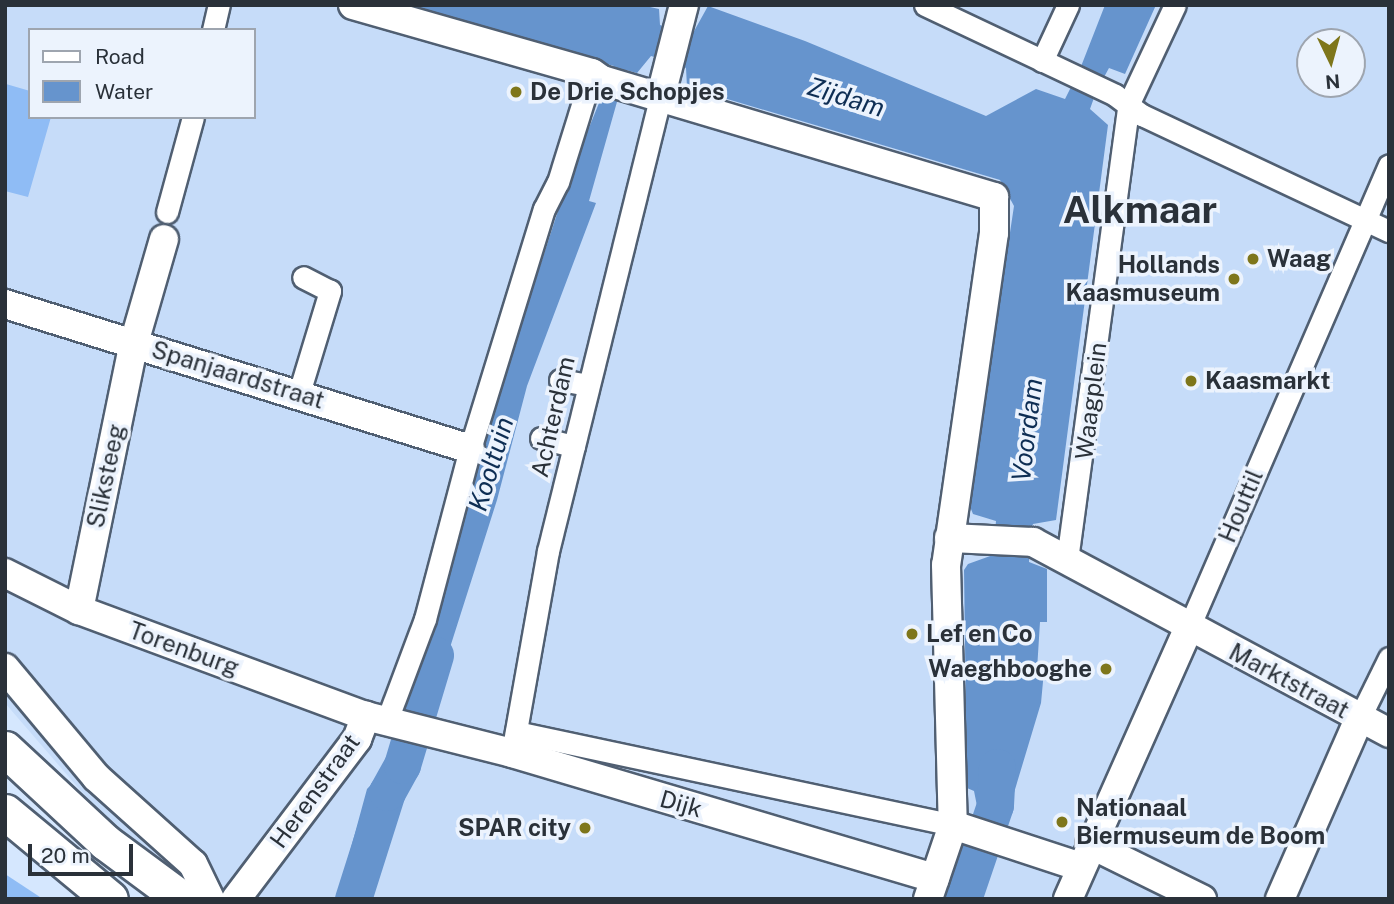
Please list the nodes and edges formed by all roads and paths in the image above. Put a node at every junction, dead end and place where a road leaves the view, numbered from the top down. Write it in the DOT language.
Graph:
graph roads {
  1 [pos="219,5"];
  2 [pos="353,5"];
  3 [pos="925,5"];
  4 [pos="1068,5"];
  5 [pos="1175,5"];
  6 [pos="682,15"];
  7 [pos="213,28"];
  8 [pos="1042,61"];
  9 [pos="606,80"];
  10 [pos="665,82"];
  11 [pos="1122,99"];
  12 [pos="192,119"];
  13 [pos="1389,165"];
  14 [pos="1364,219"];
  15 [pos="165,225"];
  16 [pos="1389,231"];
  17 [pos="303,277"];
  18 [pos="5,303"];
  19 [pos="134,343"];
  20 [pos="560,380"];
  21 [pos="588,385"];
  22 [pos="299,393"];
  23 [pos="541,438"];
  24 [pos="574,446"];
  25 [pos="470,449"];
  26 [pos="949,538"];
  27 [pos="1067,560"];
  28 [pos="5,573"];
  29 [pos="79,610"];
  30 [pos="1189,627"];
  31 [pos="1389,658"];
  32 [pos="5,668"];
  33 [pos="1359,719"];
  34 [pos="384,720"];
  35 [pos="427,730"];
  36 [pos="1389,733"];
  37 [pos="514,742"];
  38 [pos="5,749"];
  39 [pos="5,812"];
  40 [pos="962,827"];
  41 [pos="1086,856"];
  42 [pos="932,888"];
  43 [pos="110,899"];
  44 [pos="182,899"];
  45 [pos="209,899"];
  46 [pos="236,899"];
  47 [pos="1068,899"];
  48 [pos="1202,899"];
  49 [pos="1280,899"];
  1 -- 7 [label="street"];
  2 -- 9 [label="street"];
  3 -- 8 [label="street"];
  4 -- 8 [label="street"];
  5 -- 11 [label="street, Waagplein"];
  6 -- 10 [label="street"];
  8 -- 11 [label="street"];
  9 -- 10 [label="street"];
  9 -- 25 [label="street"];
  10 -- 21 [label="street, Achterdam"];
  10 -- 26 [label="street"];
  11 -- 14 [label="street"];
  11 -- 27 [label="street, Waagplein"];
  12 -- 15 [label="street"];
  13 -- 14 [label="street, Houttil"];
  14 -- 16 [label="street"];
  14 -- 30 [label="street, Houttil"];
  15 -- 19 [label="street, Sliksteeg"];
  17 -- 22 [label="street"];
  18 -- 19 [label="street, Spanjaardstraat"];
  19 -- 22 [label="street, Spanjaardstraat"];
  19 -- 29 [label="street, Sliksteeg"];
  20 -- 21 [label="street"];
  21 -- 24 [label="street, Achterdam"];
  22 -- 25 [label="street, Spanjaardstraat"];
  23 -- 24 [label="street"];
  24 -- 37 [label="street, Achterdam"];
  25 -- 34 [label="street"];
  26 -- 27 [label="street"];
  26 -- 40 [label="street"];
  27 -- 30 [label="street"];
  28 -- 29 [label="street, Torenburg"];
  29 -- 34 [label="street, Torenburg"];
  30 -- 33 [label="street, Marktstraat"];
  30 -- 41 [label="street, Houttil"];
  31 -- 33 [label="street"];
  32 -- 45 [label="street"];
  33 -- 36 [label="street, Marktstraat"];
  33 -- 49 [label="street"];
  34 -- 35 [label="street, Torenburg"];
  34 -- 46 [label="street, Herenstraat"];
  35 -- 37 [label="street, Dijk"];
  37 -- 40 [label="street, Dijk"];
  37 -- 42 [label="street, Dijk"];
  38 -- 44 [label="street"];
  39 -- 43 [label="street"];
  40 -- 41 [label="street"];
  40 -- 42 [label="street"];
  41 -- 47 [label="street, Houttil"];
  41 -- 48 [label="street"];
}
